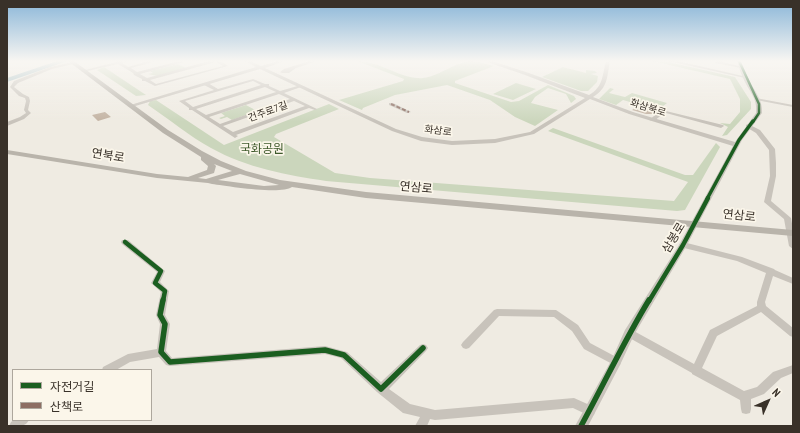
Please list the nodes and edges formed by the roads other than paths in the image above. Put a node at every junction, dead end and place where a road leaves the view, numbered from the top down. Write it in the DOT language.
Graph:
graph roads {
  1 [pos="18,81"];
  2 [pos="97,81"];
  3 [pos="147,81"];
  4 [pos="171,81"];
  5 [pos="201,81"];
  6 [pos="210,81"];
  7 [pos="248,81"];
  8 [pos="256,81"];
  9 [pos="289,81"];
  10 [pos="546,81"];
  11 [pos="604,81"];
  12 [pos="747,81"];
  13 [pos="204,83"];
  14 [pos="267,85"];
  15 [pos="299,86"];
  16 [pos="7,88"];
  17 [pos="13,88"];
  18 [pos="217,90"];
  19 [pos="280,92"];
  20 [pos="590,98"];
  21 [pos="294,99"];
  22 [pos="758,99"];
  23 [pos="128,104"];
  24 [pos="391,104"];
  25 [pos="793,106"];
  26 [pos="192,109"];
  27 [pos="409,112"];
  28 [pos="205,117"];
  29 [pos="652,120"];
  30 [pos="7,124"];
  31 [pos="219,126"];
  32 [pos="721,126"];
  33 [pos="748,126"];
  34 [pos="737,145"];
  35 [pos="7,152"];
  36 [pos="200,154"];
  37 [pos="242,171"];
  38 [pos="184,179"];
  39 [pos="206,181"];
  40 [pos="305,187"];
  41 [pos="695,224"];
  42 [pos="792,233"];
  43 [pos="125,242"];
  44 [pos="683,245"];
  45 [pos="793,246"];
  46 [pos="771,271"];
  47 [pos="793,281"];
  48 [pos="762,308"];
  49 [pos="629,333"];
  50 [pos="793,334"];
  51 [pos="466,345"];
  52 [pos="423,348"];
  53 [pos="162,352"];
  54 [pos="616,362"];
  55 [pos="109,369"];
  56 [pos="793,369"];
  57 [pos="696,371"];
  58 [pos="381,389"];
  59 [pos="746,397"];
  60 [pos="746,409"];
  61 [pos="590,411"];
  62 [pos="427,413"];
  63 [pos="421,426"];
  64 [pos="582,426"];
  1 -- 17 [label="street"];
  2 -- 23 [label="main road, 연삼로"];
  3 -- 4 [label="street"];
  5 -- 13 [label="street"];
  6 -- 13 [label="street"];
  7 -- 18 [label="street, 건주로7길"];
  8 -- 14 [label="street, 건주로7길"];
  9 -- 15 [label="street, 화삼로"];
  10 -- 20 [label="street, 화삼북로"];
  11 -- 20 [label="street, 화삼로"];
  12 -- 22 [label="street"];
  13 -- 18 [label="street"];
  13 -- 23 [label="street"];
  14 -- 19 [label="street, 건주로7길"];
  14 -- 26 [label="street"];
  15 -- 19 [label="street"];
  15 -- 20 [label="street, 화삼로"];
  16 -- 17 [label="street"];
  17 -- 30 [label="street"];
  18 -- 26 [label="street, 건주로7길"];
  19 -- 21 [label="street, 건주로7길"];
  19 -- 28 [label="street, 건주로7길"];
  20 -- 29 [label="street, 화삼북로"];
  21 -- 31 [label="street, 건주로7길"];
  21 -- 31 [label="street, 건주로7길"];
  22 -- 25 [label="street"];
  22 -- 33 [label="street, 삼봉로"];
  23 -- 36 [label="main road, 연삼로"];
  24 -- 27 [label="street"];
  26 -- 28 [label="street, 건주로7길"];
  28 -- 31 [label="street, 건주로7길"];
  29 -- 32 [label="street"];
  29 -- 34 [label="street, 화삼북로"];
  33 -- 34 [label="street, 삼봉로"];
  33 -- 42 [label="street"];
  34 -- 41 [label="street, 삼봉로"];
  35 -- 38 [label="main road, 연북로"];
  36 -- 37 [label="main road, 연삼로"];
  36 -- 38 [label="main road"];
  37 -- 39 [label="main road, 연북로"];
  37 -- 40 [label="main road, 연삼로"];
  38 -- 39 [label="main road, 연북로"];
  39 -- 40 [label="main road, 연북로"];
  40 -- 41 [label="main road, 연삼로"];
  41 -- 42 [label="main road, 연삼로"];
  41 -- 44 [label="street, 삼봉로"];
  42 -- 45 [label="street"];
  43 -- 53 [label="street"];
  44 -- 46 [label="street"];
  44 -- 49 [label="street, 삼봉로"];
  46 -- 47 [label="street"];
  46 -- 48 [label="street"];
  48 -- 50 [label="street"];
  48 -- 57 [label="street"];
  49 -- 54 [label="street, 삼봉로"];
  49 -- 57 [label="street"];
  51 -- 54 [label="street"];
  52 -- 58 [label="street"];
  53 -- 55 [label="street"];
  53 -- 58 [label="street"];
  54 -- 61 [label="street, 삼봉로"];
  56 -- 59 [label="street"];
  57 -- 59 [label="street"];
  58 -- 62 [label="street"];
  59 -- 60 [label="street"];
  61 -- 62 [label="street"];
  61 -- 64 [label="street, 삼봉로"];
  62 -- 63 [label="street"];
}
